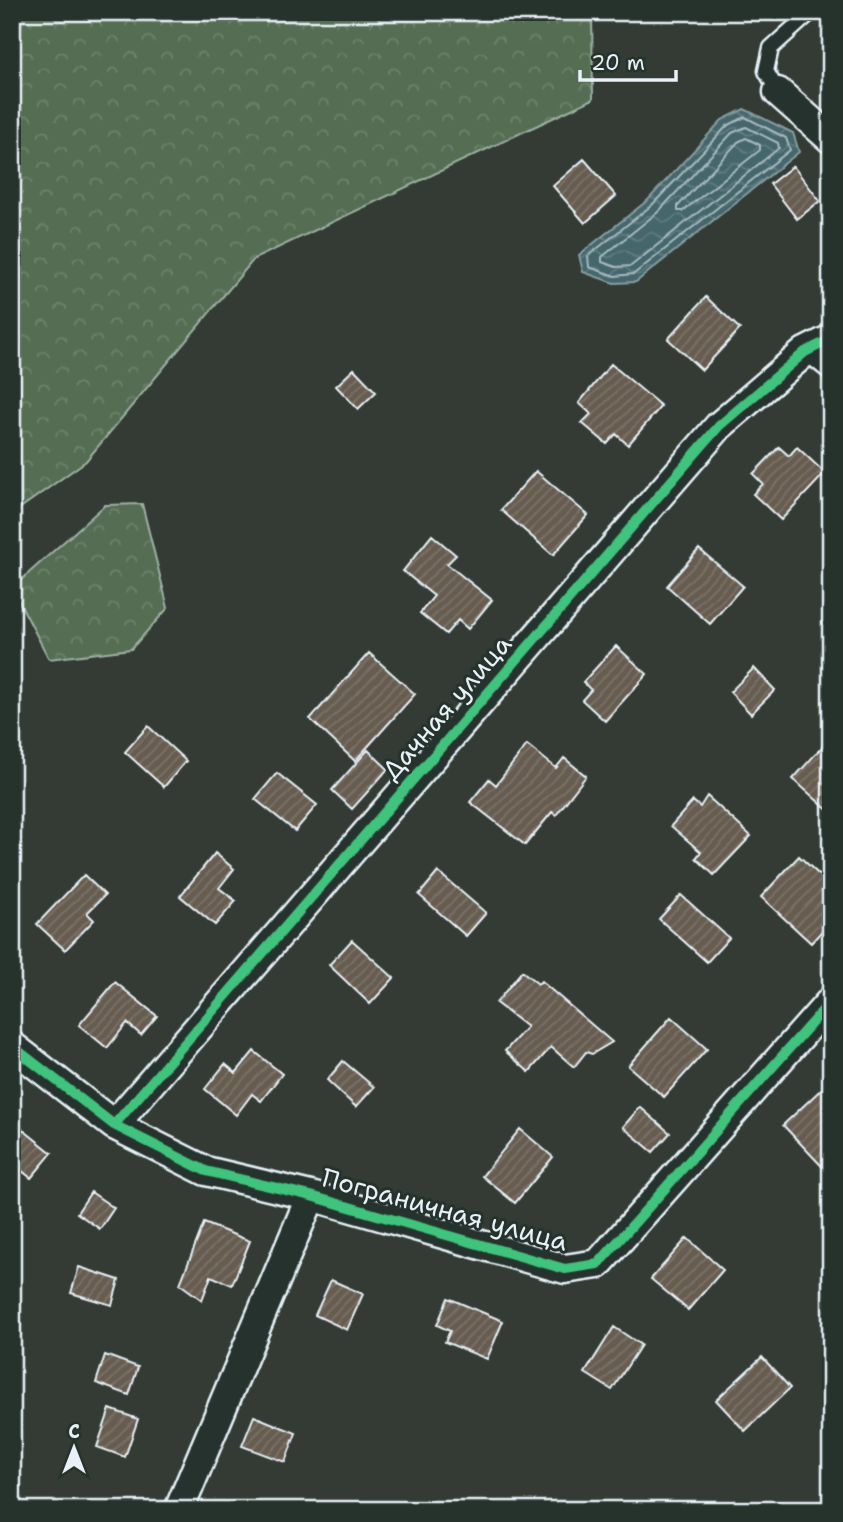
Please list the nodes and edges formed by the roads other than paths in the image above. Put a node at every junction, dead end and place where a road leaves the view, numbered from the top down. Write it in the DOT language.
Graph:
graph roads {
  1 [pos="811,12"];
  2 [pos="778,92"];
  3 [pos="831,139"];
  4 [pos="831,339"];
  5 [pos="805,352"];
  6 [pos="831,373"];
  7 [pos="831,1002"];
  8 [pos="12,1046"];
  9 [pos="114,1125"];
  10 [pos="311,1196"];
  11 [pos="180,1510"];
  1 -- 2 [label="lane"];
  2 -- 3 [label="street"];
  4 -- 5 [label="street, Дачная улица"];
  5 -- 6 [label="lane"];
  5 -- 9 [label="street, Дачная улица"];
  7 -- 10 [label="street, Пограничная улица"];
  8 -- 9 [label="street, Пограничная улица"];
  9 -- 10 [label="street, Пограничная улица"];
  10 -- 11 [label="street"];
}
